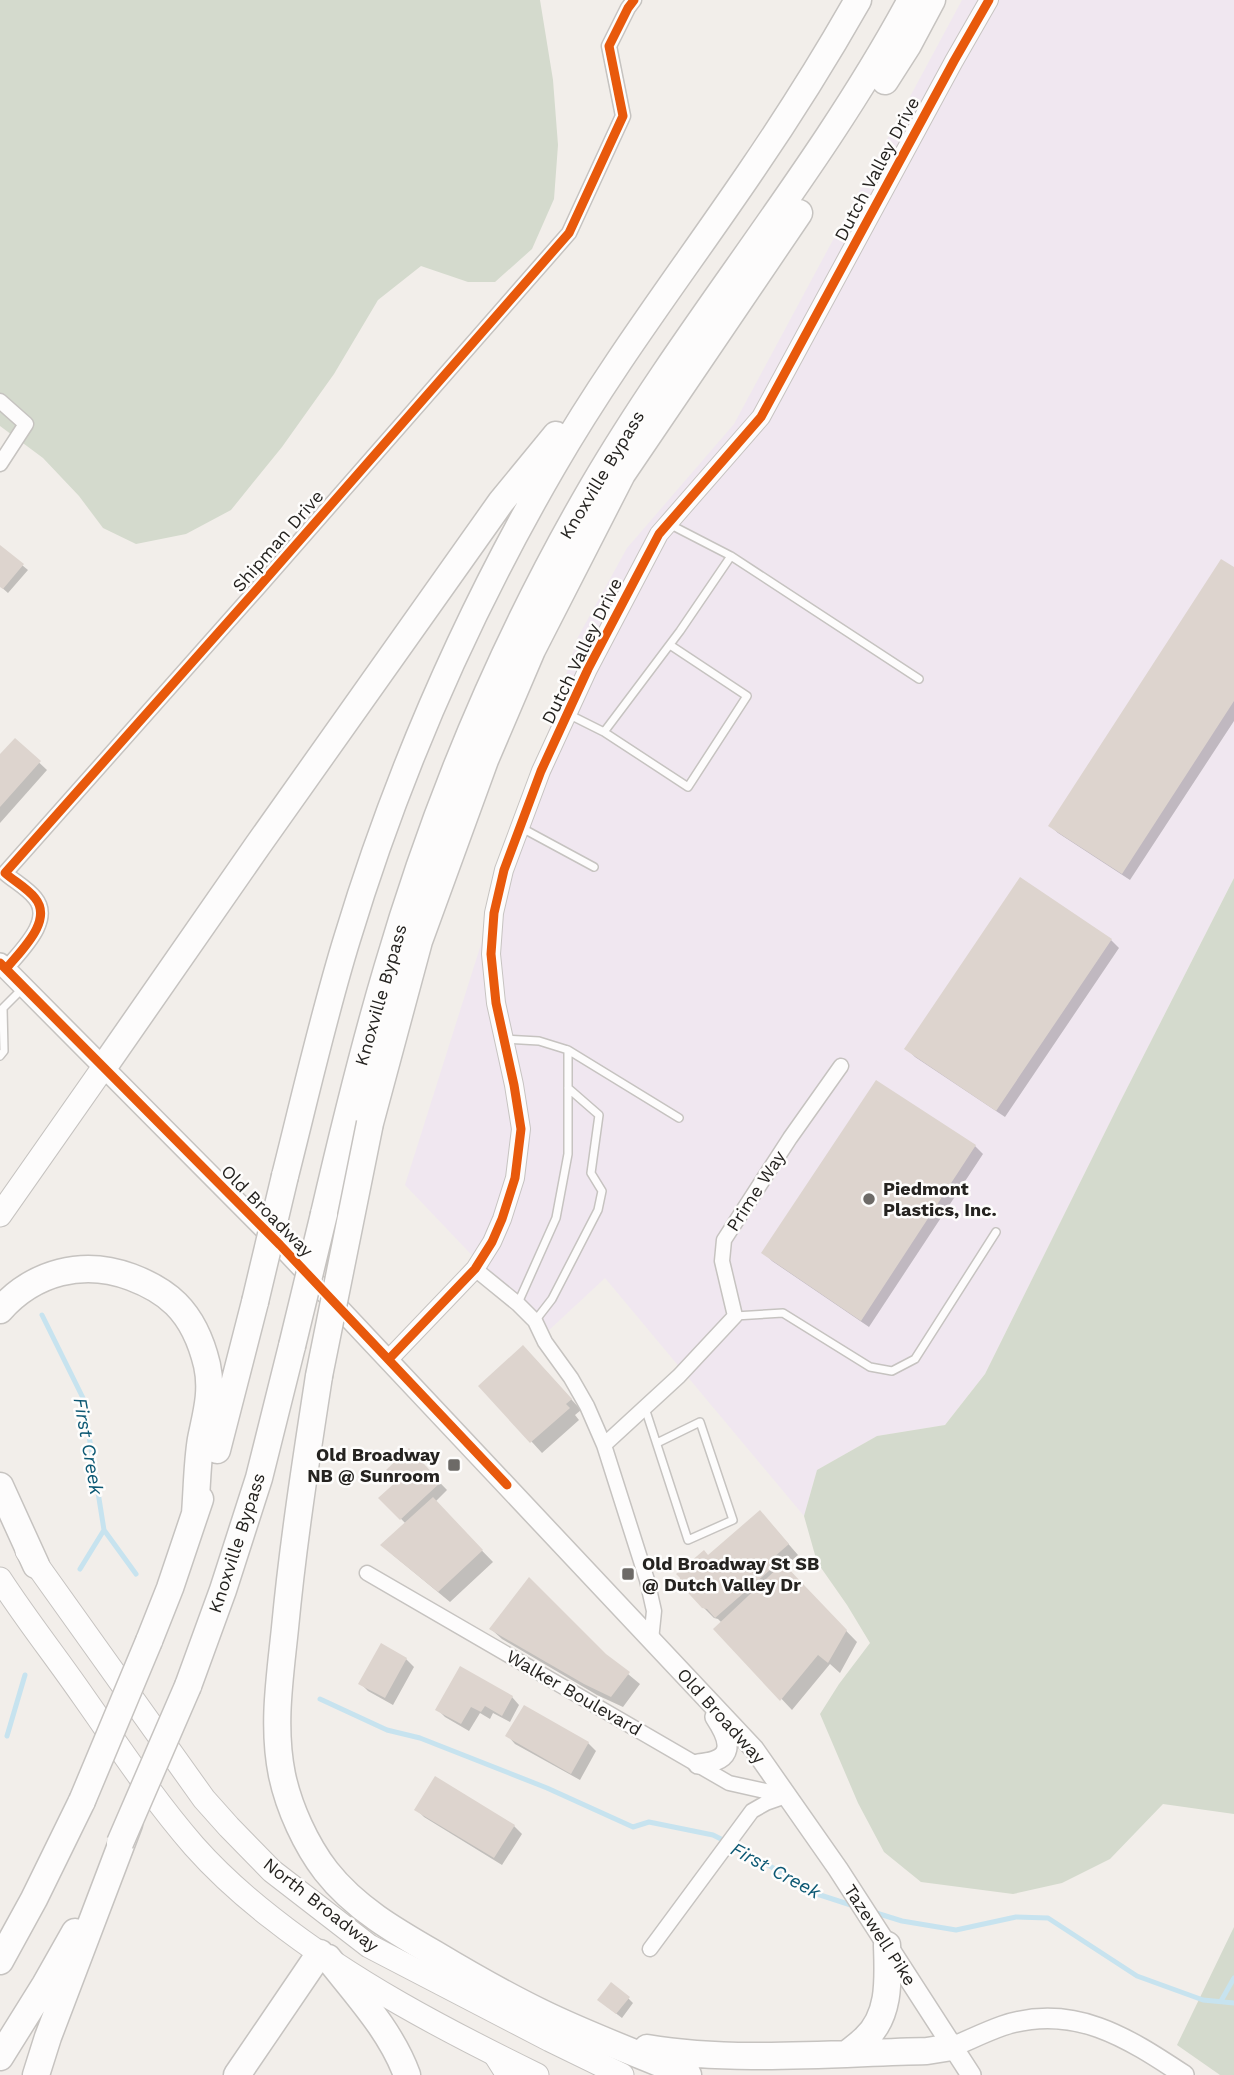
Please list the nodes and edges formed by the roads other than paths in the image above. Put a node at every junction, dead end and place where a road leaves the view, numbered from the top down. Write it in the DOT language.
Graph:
graph roads {
  1 [pos="634,0"];
  2 [pos="858,0"];
  3 [pos="911,0"];
  4 [pos="932,0"];
  5 [pos="989,0"];
  6 [pos="626,349"];
  7 [pos="0,401"];
  8 [pos="0,464"];
  9 [pos="668,523"];
  10 [pos="731,556"];
  11 [pos="670,645"];
  12 [pos="919,679"];
  13 [pos="568,713"];
  14 [pos="604,732"];
  15 [pos="519,827"];
  16 [pos="594,867"];
  17 [pos="2,871"];
  18 [pos="3,966"];
  19 [pos="24,988"];
  20 [pos="503,1039"];
  21 [pos="568,1050"];
  22 [pos="0,1056"];
  23 [pos="841,1066"];
  24 [pos="103,1068"];
  25 [pos="568,1088"];
  26 [pos="678,1118"];
  27 [pos="0,1215"];
  28 [pos="996,1232"];
  29 [pos="475,1269"];
  30 [pos="518,1304"];
  31 [pos="0,1310"];
  32 [pos="735,1316"];
  33 [pos="535,1321"];
  34 [pos="389,1359"];
  35 [pos="645,1407"];
  36 [pos="657,1443"];
  37 [pos="604,1445"];
  38 [pos="0,1486"];
  39 [pos="0,1507"];
  40 [pos="195,1514"];
  41 [pos="36,1565"];
  42 [pos="367,1573"];
  43 [pos="0,1579"];
  44 [pos="651,1640"];
  45 [pos="695,1687"];
  46 [pos="698,1764"];
  47 [pos="788,1796"];
  48 [pos="135,1807"];
  49 [pos="328,1916"];
  50 [pos="881,1935"];
  51 [pos="650,1949"];
  52 [pos="324,1956"];
  53 [pos="0,1961"];
  54 [pos="606,2040"];
  55 [pos="952,2047"];
  56 [pos="491,2053"];
  57 [pos="848,2053"];
  58 [pos="0,2057"];
  59 [pos="36,2075"];
  60 [pos="237,2075"];
  61 [pos="407,2075"];
  62 [pos="505,2075"];
  63 [pos="537,2075"];
  64 [pos="622,2075"];
  65 [pos="688,2075"];
  66 [pos="971,2075"];
  67 [pos="1184,2075"];
  1 -- 17 [label="street, Shipman Drive"];
  2 -- 6 [label="highway"];
  3 -- 48 [label="highway, Knoxville Bypass, bridge"];
  4 -- 54 [label="highway, bridge"];
  5 -- 9 [label="street, Dutch Valley Drive"];
  6 -- 24 [label="highway"];
  6 -- 40 [label="highway, bridge"];
  7 -- 8 [label="street"];
  9 -- 10 [label="lane"];
  9 -- 13 [label="street, Dutch Valley Drive"];
  10 -- 11 [label="lane"];
  10 -- 12 [label="lane"];
  11 -- 14 [label="lane"];
  11 -- 14 [label="lane"];
  13 -- 14 [label="lane"];
  13 -- 15 [label="street, Dutch Valley Drive"];
  15 -- 16 [label="lane"];
  15 -- 20 [label="street, Dutch Valley Drive"];
  17 -- 18 [label="street, Shipman Drive"];
  18 -- 19 [label="main road, Old Broadway"];
  19 -- 22 [label="lane"];
  19 -- 24 [label="main road, Old Broadway"];
  20 -- 21 [label="lane"];
  20 -- 29 [label="street, Dutch Valley Drive"];
  21 -- 25 [label="lane"];
  21 -- 26 [label="lane"];
  23 -- 32 [label="street, Prime Way"];
  24 -- 27 [label="main road"];
  24 -- 34 [label="main road, Old Broadway"];
  25 -- 30 [label="lane"];
  25 -- 33 [label="lane"];
  28 -- 32 [label="lane"];
  29 -- 30 [label="street"];
  29 -- 34 [label="street, Dutch Valley Drive"];
  30 -- 33 [label="street"];
  31 -- 40 [label="highway"];
  32 -- 35 [label="street"];
  33 -- 37 [label="street"];
  34 -- 44 [label="main road, Old Broadway"];
  35 -- 36 [label="lane"];
  35 -- 37 [label="street"];
  36 -- 36 [label="lane"];
  37 -- 44 [label="street"];
  38 -- 41 [label="highway"];
  39 -- 41 [label="main road, North Broadway"];
  40 -- 53 [label="highway, bridge"];
  41 -- 49 [label="main road, North Broadway"];
  42 -- 46 [label="street, Walker Boulevard"];
  43 -- 52 [label="main road, North Broadway"];
  44 -- 45 [label="main road, Old Broadway"];
  45 -- 46 [label="main road"];
  45 -- 47 [label="main road, Old Broadway"];
  46 -- 47 [label="street, Walker Boulevard"];
  47 -- 50 [label="main road, Tazewell Pike"];
  47 -- 51 [label="street"];
  48 -- 58 [label="highway, Knoxville Bypass, bridge"];
  48 -- 59 [label="highway"];
  49 -- 52 [label="main road"];
  49 -- 64 [label="main road, North Broadway"];
  50 -- 55 [label="main road, Tazewell Pike"];
  50 -- 57 [label="highway"];
  52 -- 56 [label="main road, North Broadway"];
  52 -- 60 [label="highway"];
  52 -- 61 [label="highway"];
  54 -- 57 [label="highway"];
  54 -- 65 [label="highway"];
  55 -- 57 [label="highway"];
  55 -- 66 [label="main road, Tazewell Pike"];
  55 -- 67 [label="main road"];
  56 -- 62 [label="street"];
  56 -- 63 [label="main road, North Broadway"];
}
